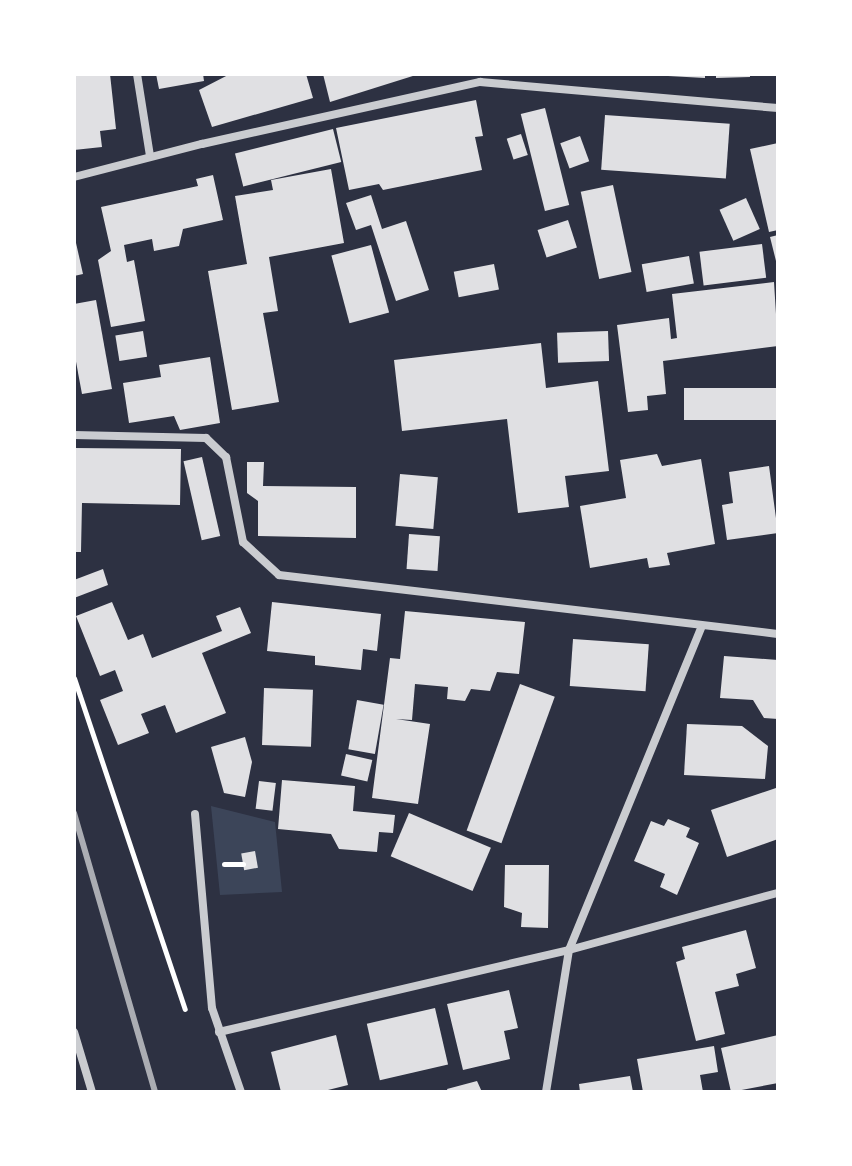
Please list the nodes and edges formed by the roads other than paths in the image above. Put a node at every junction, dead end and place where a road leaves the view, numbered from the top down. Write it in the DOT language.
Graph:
graph roads {
  1 [pos="137,74"];
  2 [pos="778,108"];
  3 [pos="150,156"];
  4 [pos="74,177"];
  5 [pos="74,435"];
  6 [pos="702,626"];
  7 [pos="778,634"];
  8 [pos="195,814"];
  9 [pos="778,893"];
  10 [pos="569,950"];
  11 [pos="74,1032"];
  12 [pos="219,1032"];
  13 [pos="86,1073"];
  14 [pos="74,1076"];
  15 [pos="92,1092"];
  16 [pos="241,1092"];
  17 [pos="546,1092"];
  1 -- 3 [label="street"];
  2 -- 3 [label="street"];
  3 -- 4 [label="street"];
  5 -- 6 [label="street"];
  6 -- 7 [label="street"];
  6 -- 10 [label="street"];
  8 -- 12 [label="street"];
  9 -- 10 [label="street"];
  10 -- 12 [label="street"];
  10 -- 17 [label="street"];
  11 -- 13 [label="street"];
  12 -- 16 [label="street"];
  13 -- 14 [label="street"];
  13 -- 15 [label="street"];
}
